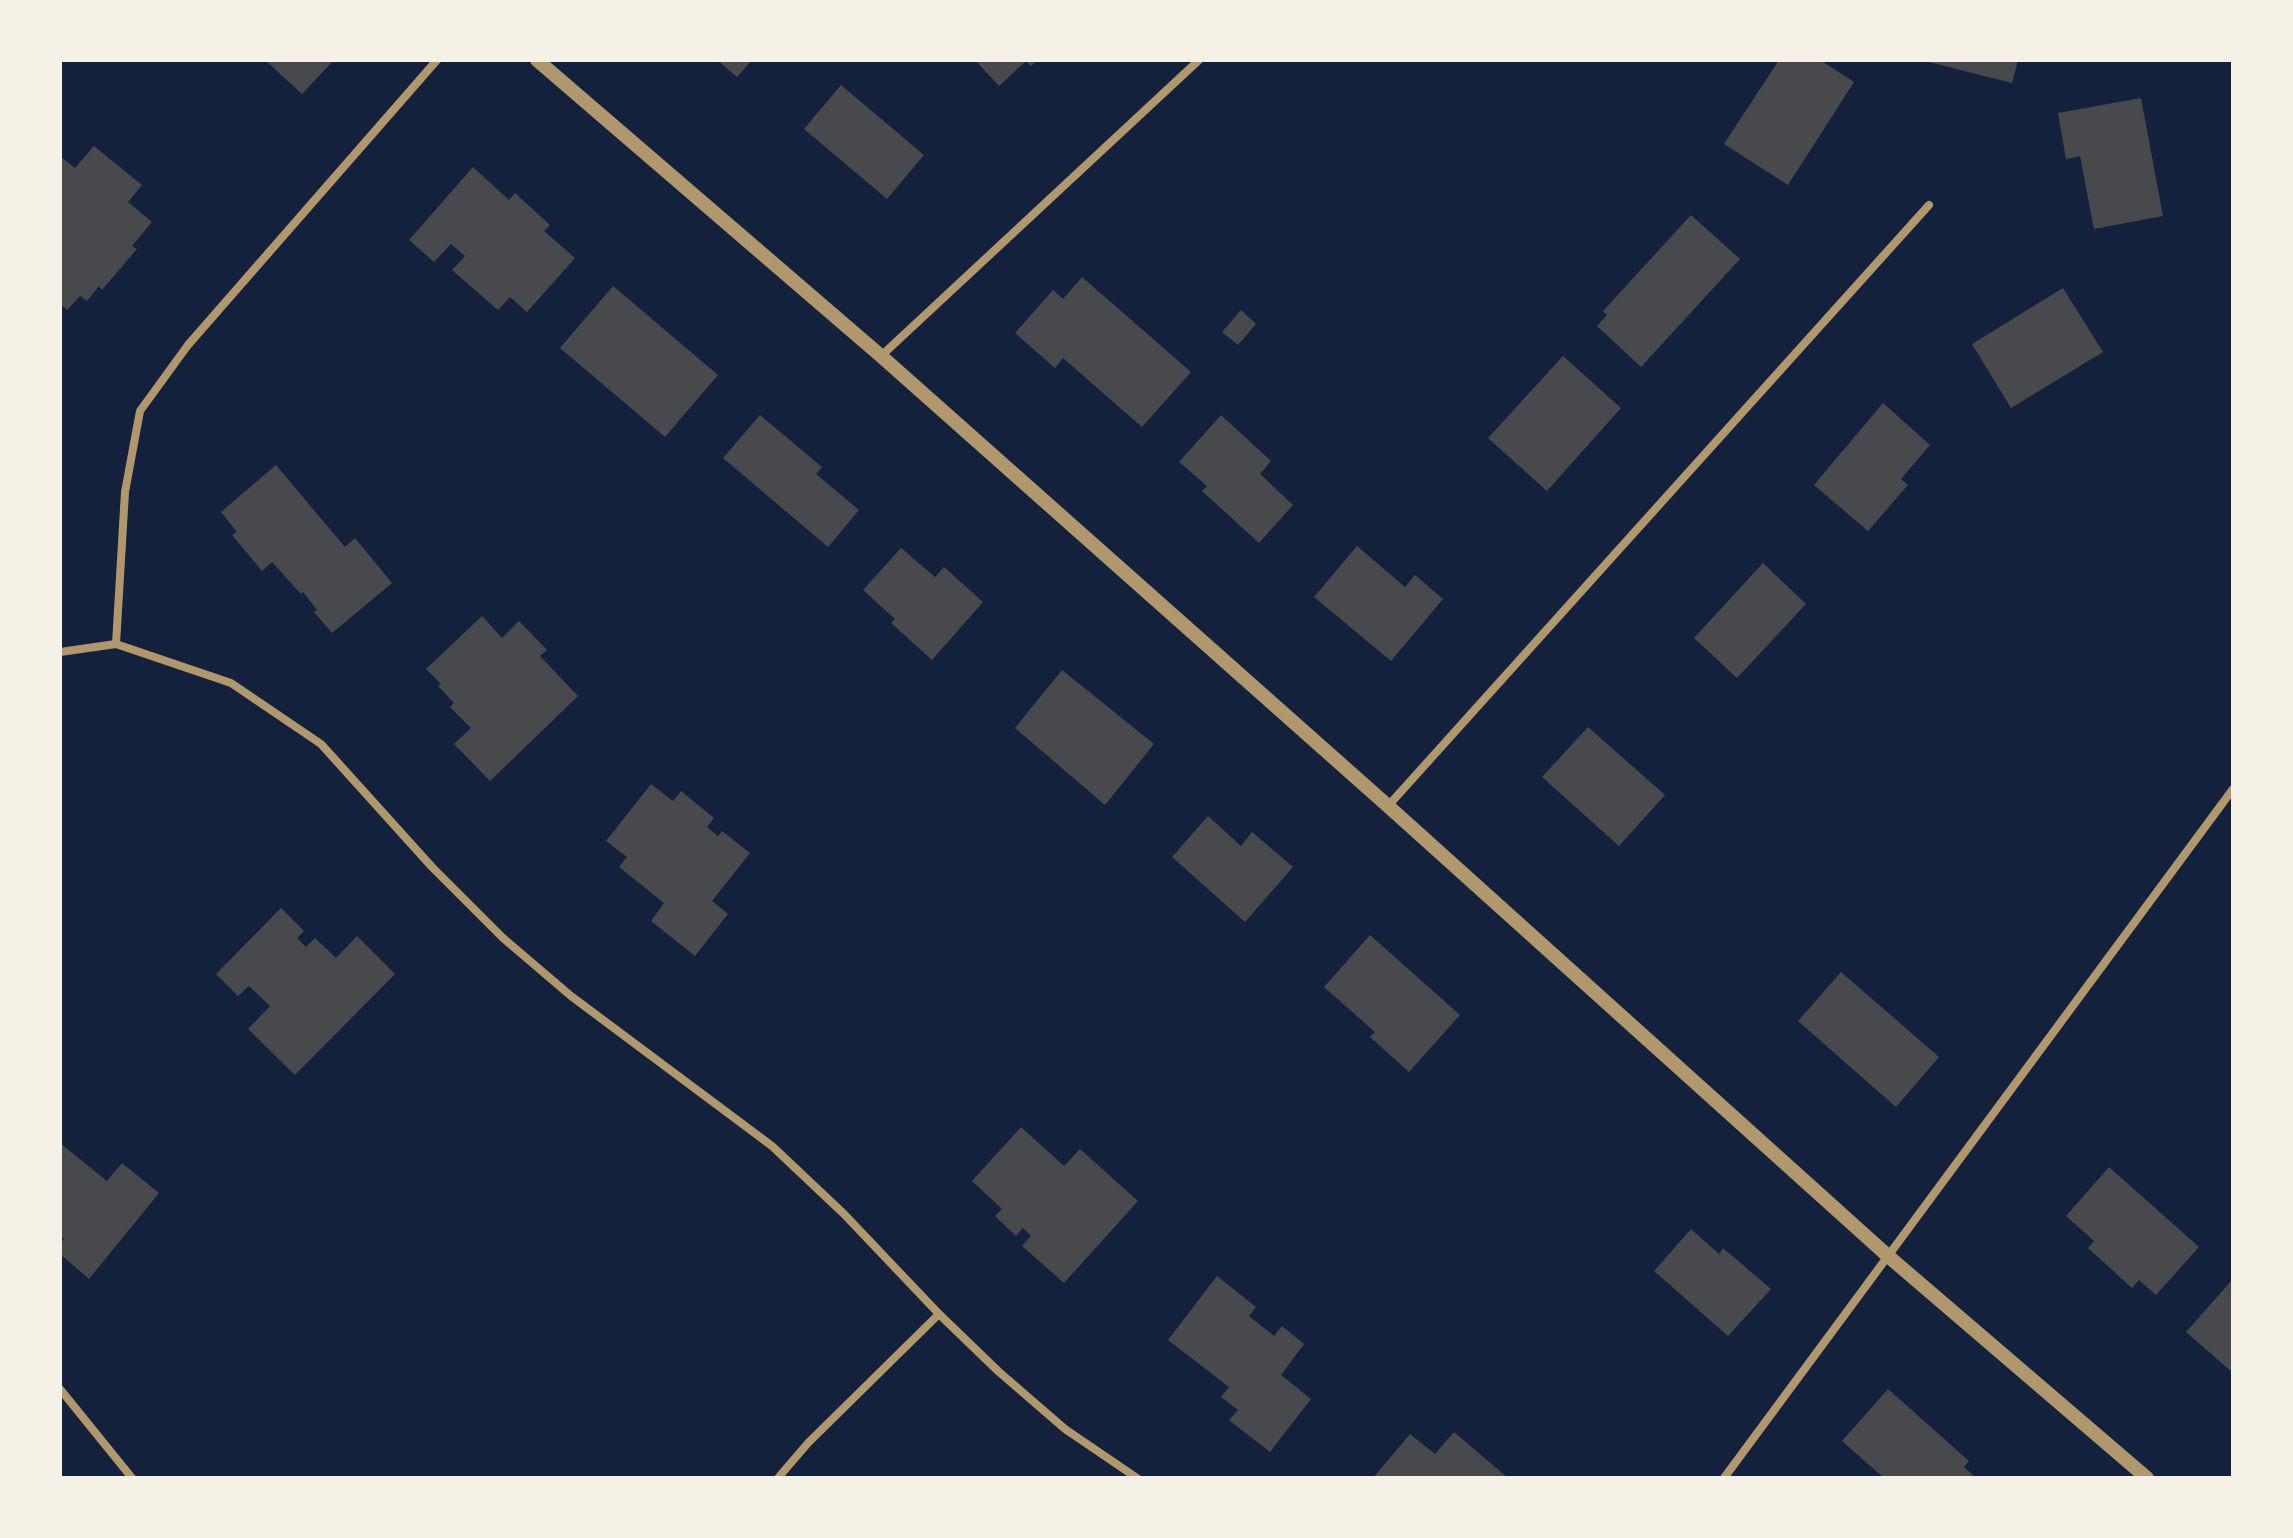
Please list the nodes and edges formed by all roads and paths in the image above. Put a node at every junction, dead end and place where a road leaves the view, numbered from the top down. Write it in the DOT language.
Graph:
graph roads {
  1 [pos="437,60"];
  2 [pos="537,60"];
  3 [pos="1199,60"];
  4 [pos="1929,205"];
  5 [pos="881,356"];
  6 [pos="116,644"];
  7 [pos="60,652"];
  8 [pos="2233,789"];
  9 [pos="1388,806"];
  10 [pos="1888,1256"];
  11 [pos="939,1314"];
  12 [pos="60,1389"];
  13 [pos="132,1478"];
  14 [pos="778,1478"];
  15 [pos="1137,1478"];
  16 [pos="1724,1478"];
  17 [pos="2147,1478"];
  1 -- 6 [label="street"];
  2 -- 5 [label="street"];
  3 -- 5 [label="street"];
  4 -- 9 [label="street"];
  5 -- 9 [label="street"];
  6 -- 7 [label="street"];
  6 -- 11 [label="street"];
  8 -- 10 [label="street"];
  9 -- 10 [label="street"];
  10 -- 16 [label="street"];
  10 -- 17 [label="street"];
  11 -- 14 [label="street"];
  11 -- 15 [label="street"];
  12 -- 13 [label="street"];
}
